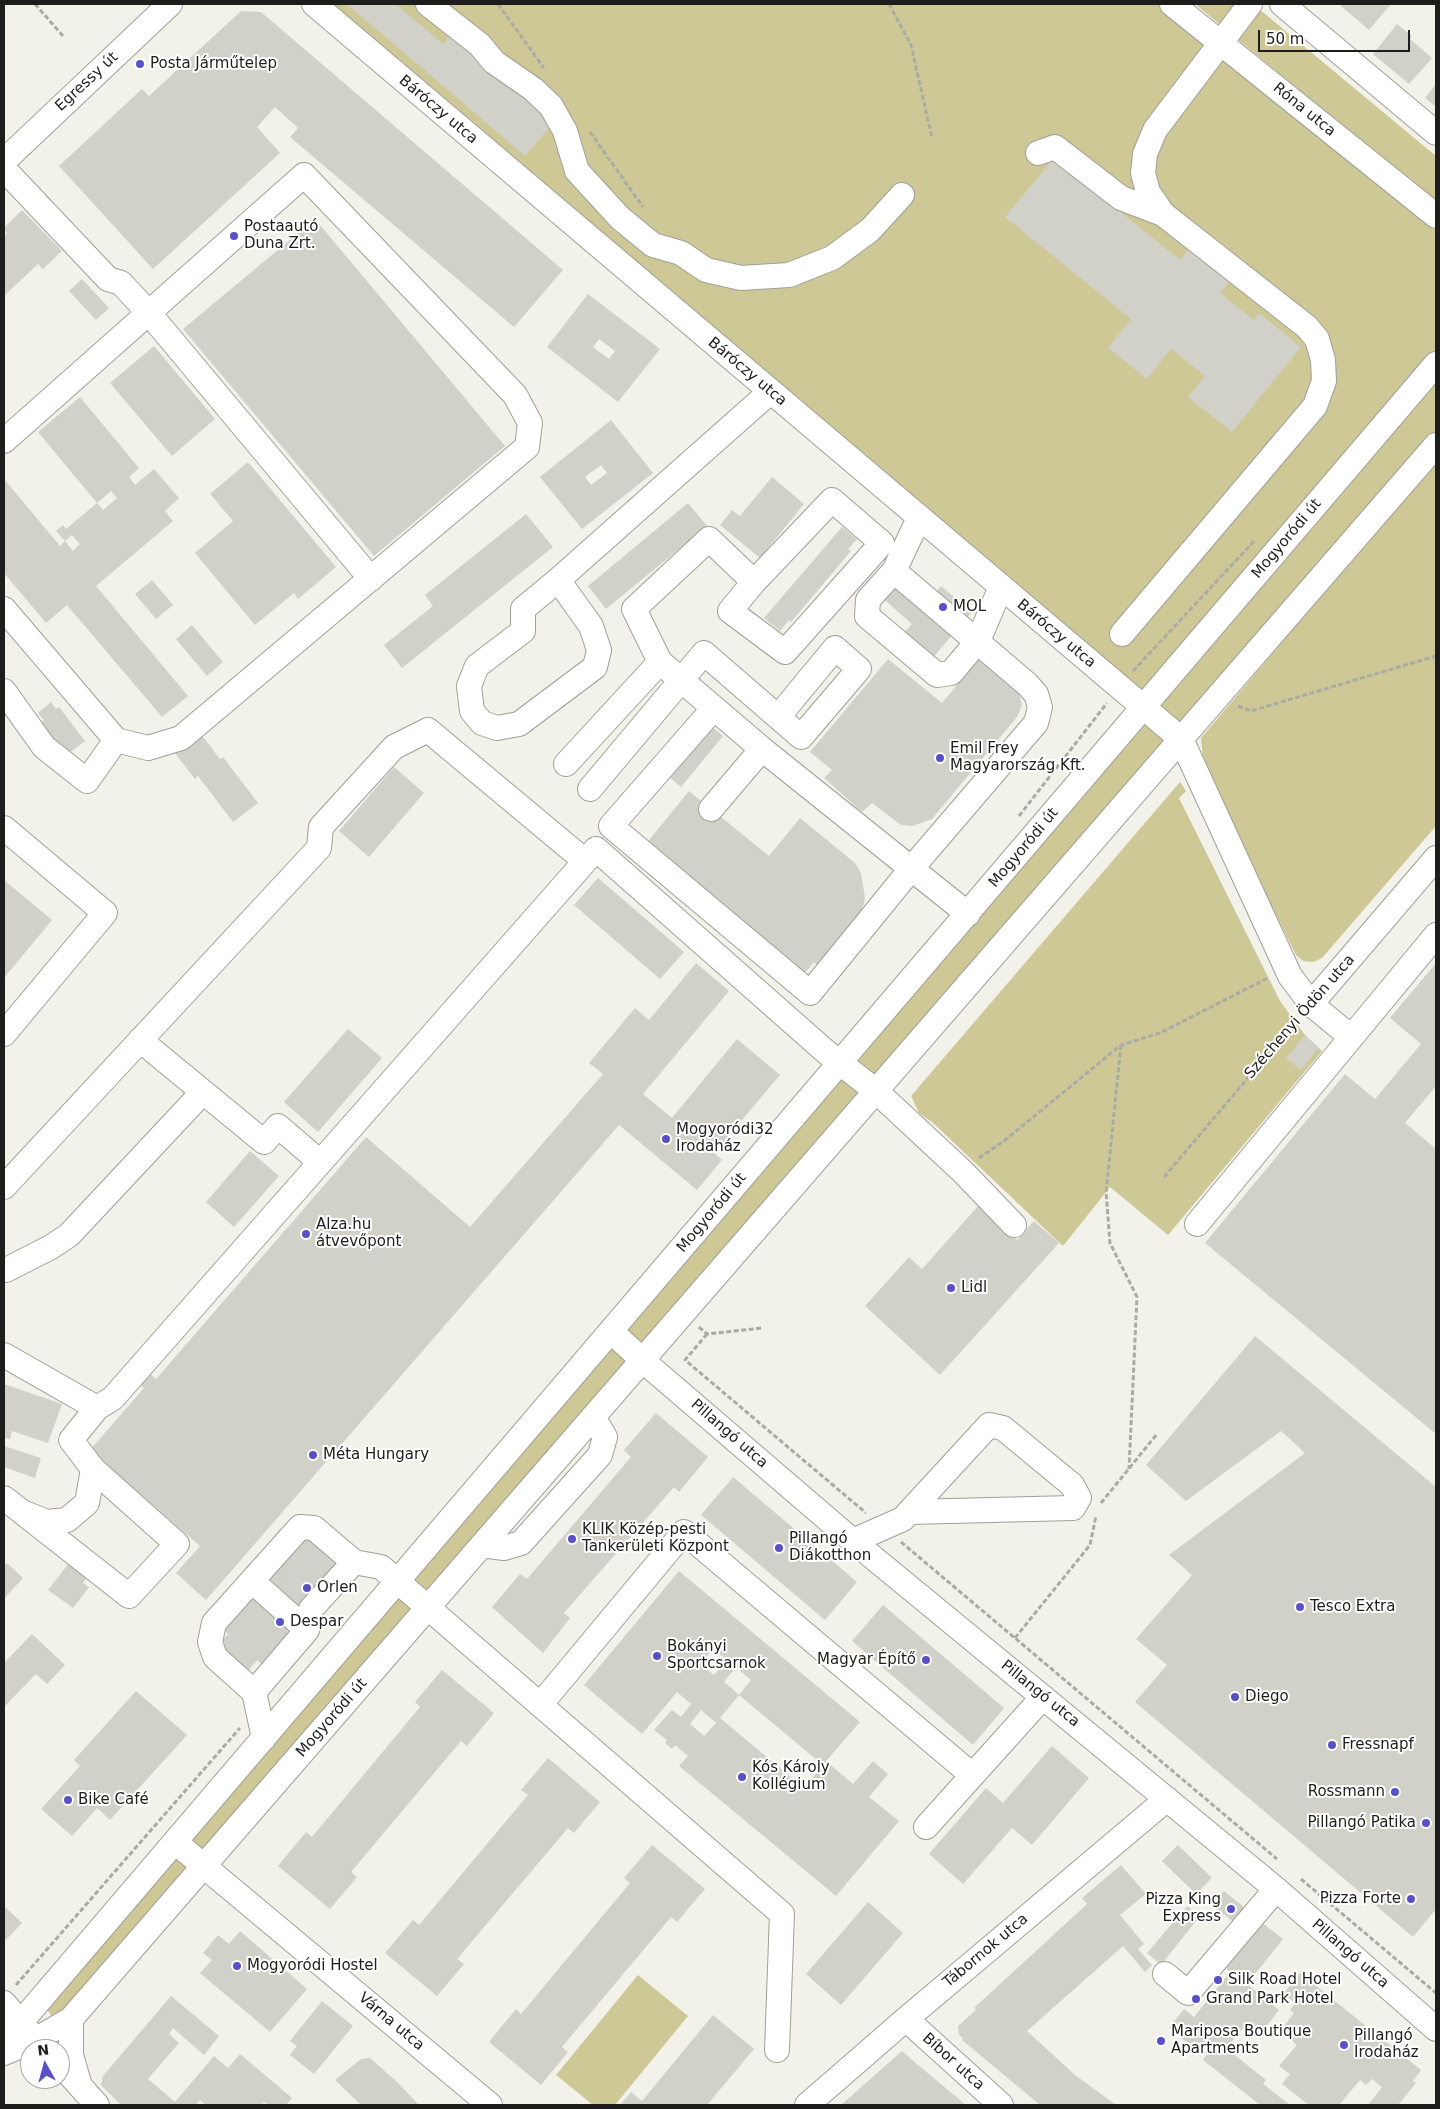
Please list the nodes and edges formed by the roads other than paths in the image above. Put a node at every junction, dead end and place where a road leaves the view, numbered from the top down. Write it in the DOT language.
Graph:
graph roads {
  1 [pos="170,4"];
  2 [pos="314,4"];
  3 [pos="428,4"];
  4 [pos="1172,4"];
  5 [pos="1250,4"];
  6 [pos="1282,4"];
  7 [pos="1220,44"];
  8 [pos="1436,133"];
  9 [pos="1038,153"];
  10 [pos="6,162"];
  11 [pos="902,195"];
  12 [pos="1163,214"];
  13 [pos="1436,216"];
  14 [pos="148,312"];
  15 [pos="1436,364"];
  16 [pos="770,392"];
  17 [pos="4,441"];
  18 [pos="1436,445"];
  19 [pos="919,518"];
  20 [pos="894,571"];
  21 [pos="371,578"];
  22 [pos="558,580"];
  23 [pos="754,582"];
  24 [pos="1001,587"];
  25 [pos="4,609"];
  26 [pos="1122,634"];
  27 [pos="978,641"];
  28 [pos="660,662"];
  29 [pos="682,681"];
  30 [pos="4,691"];
  31 [pos="714,708"];
  32 [pos="1143,708"];
  33 [pos="778,717"];
  34 [pos="1181,739"];
  35 [pos="116,740"];
  36 [pos="762,749"];
  37 [pos="566,764"];
  38 [pos="590,789"];
  39 [pos="711,809"];
  40 [pos="4,828"];
  41 [pos="1436,858"];
  42 [pos="585,861"];
  43 [pos="911,869"];
  44 [pos="968,914"];
  45 [pos="1436,935"];
  46 [pos="1311,1004"];
  47 [pos="4,1034"];
  48 [pos="1351,1038"];
  49 [pos="140,1040"];
  50 [pos="840,1063"];
  51 [pos="876,1091"];
  52 [pos="203,1092"];
  53 [pos="320,1162"];
  54 [pos="4,1187"];
  55 [pos="1014,1224"];
  56 [pos="1197,1224"];
  57 [pos="4,1270"];
  58 [pos="611,1331"];
  59 [pos="4,1355"];
  60 [pos="642,1360"];
  61 [pos="97,1408"];
  62 [pos="93,1469"];
  63 [pos="13,1505"];
  64 [pos="909,1512"];
  65 [pos="853,1541"];
  66 [pos="354,1562"];
  67 [pos="252,1580"];
  68 [pos="398,1581"];
  69 [pos="428,1608"];
  70 [pos="307,1630"];
  71 [pos="254,1692"];
  72 [pos="1043,1697"];
  73 [pos="540,1705"];
  74 [pos="264,1738"];
  75 [pos="972,1775"];
  76 [pos="1167,1799"];
  77 [pos="926,1827"];
  78 [pos="175,1842"];
  79 [pos="205,1866"];
  80 [pos="1276,1889"];
  81 [pos="1165,1974"];
  82 [pos="4,2003"];
  83 [pos="71,2019"];
  84 [pos="906,2019"];
  85 [pos="20,2022"];
  86 [pos="1436,2028"];
  87 [pos="30,2039"];
  88 [pos="47,2039"];
  89 [pos="4,2042"];
  90 [pos="778,2050"];
  91 [pos="20,2052"];
  92 [pos="4,2055"];
  93 [pos="70,2076"];
  94 [pos="80,2086"];
  95 [pos="98,2105"];
  96 [pos="490,2105"];
  97 [pos="807,2105"];
  98 [pos="1001,2105"];
  1 -- 10 [label="street, Egressy út"];
  2 -- 16 [label="street, Báróczy utca"];
  3 -- 11 [label="street"];
  4 -- 7 [label="street, Róna utca"];
  5 -- 7 [label="street"];
  6 -- 8 [label="street"];
  7 -- 12 [label="street"];
  7 -- 13 [label="street, Róna utca"];
  9 -- 12 [label="street"];
  10 -- 14 [label="street"];
  12 -- 26 [label="street"];
  14 -- 17 [label="street"];
  14 -- 21 [label="street"];
  14 -- 21 [label="street"];
  15 -- 32 [label="street, Mogyoródi út"];
  16 -- 19 [label="street, Báróczy utca"];
  16 -- 22 [label="street"];
  18 -- 34 [label="street, Mogyoródi út"];
  19 -- 20 [label="street"];
  19 -- 24 [label="street, Báróczy utca"];
  20 -- 27 [label="street"];
  20 -- 27 [label="street"];
  21 -- 35 [label="street"];
  22 -- 22 [label="street"];
  23 -- 23 [label="street"];
  23 -- 28 [label="street"];
  24 -- 27 [label="street"];
  24 -- 32 [label="street, Báróczy utca"];
  25 -- 35 [label="street"];
  27 -- 43 [label="street"];
  28 -- 29 [label="street"];
  28 -- 37 [label="street"];
  29 -- 31 [label="street"];
  29 -- 33 [label="street"];
  29 -- 38 [label="street"];
  30 -- 35 [label="street"];
  31 -- 36 [label="street"];
  31 -- 43 [label="street"];
  32 -- 34 [label="street, Báróczy utca"];
  32 -- 44 [label="street, Mogyoródi út"];
  34 -- 46 [label="street"];
  34 -- 51 [label="street, Mogyoródi út"];
  36 -- 39 [label="street"];
  36 -- 43 [label="street"];
  40 -- 47 [label="street"];
  41 -- 46 [label="street, Széchenyi Ödön utca"];
  42 -- 49 [label="street"];
  42 -- 50 [label="street"];
  42 -- 53 [label="street"];
  43 -- 44 [label="street"];
  44 -- 50 [label="street, Mogyoródi út"];
  45 -- 48 [label="street"];
  46 -- 48 [label="street"];
  48 -- 56 [label="street"];
  49 -- 52 [label="street"];
  49 -- 54 [label="street"];
  50 -- 51 [label="street"];
  50 -- 58 [label="street, Mogyoródi út"];
  51 -- 55 [label="street"];
  51 -- 60 [label="street, Mogyoródi út"];
  52 -- 53 [label="street"];
  52 -- 57 [label="street"];
  53 -- 61 [label="street"];
  58 -- 60 [label="street"];
  58 -- 68 [label="street, Mogyoródi út"];
  59 -- 61 [label="street"];
  60 -- 65 [label="street, Pillangó utca"];
  60 -- 69 [label="street, Mogyoródi út"];
  61 -- 62 [label="street"];
  62 -- 63 [label="street"];
  62 -- 63 [label="street"];
  64 -- 64 [label="street"];
  64 -- 65 [label="street"];
  65 -- 72 [label="street, Pillangó utca"];
  66 -- 67 [label="street"];
  66 -- 68 [label="street"];
  66 -- 70 [label="street"];
  67 -- 70 [label="street"];
  67 -- 71 [label="street"];
  68 -- 69 [label="street"];
  68 -- 74 [label="street, Mogyoródi út"];
  69 -- 73 [label="street"];
  69 -- 79 [label="street, Mogyoródi út"];
  70 -- 71 [label="street"];
  71 -- 74 [label="street"];
  72 -- 75 [label="street"];
  72 -- 76 [label="street, Pillangó utca"];
  73 -- 75 [label="street"];
  73 -- 90 [label="street"];
  74 -- 78 [label="street, Mogyoródi út"];
  75 -- 77 [label="street"];
  76 -- 80 [label="street, Pillangó utca"];
  76 -- 84 [label="street, Tábornok utca"];
  78 -- 79 [label="street, Várna utca"];
  78 -- 85 [label="street, Mogyoródi út"];
  79 -- 83 [label="street, Mogyoródi út"];
  79 -- 96 [label="street, Várna utca"];
  80 -- 81 [label="street"];
  80 -- 86 [label="street, Pillangó utca"];
  82 -- 85 [label="street"];
  83 -- 88 [label="street, Mogyoródi út"];
  83 -- 94 [label="street"];
  84 -- 97 [label="street, Tábornok utca"];
  84 -- 98 [label="street, Bíbor utca"];
  85 -- 87 [label="street"];
  85 -- 89 [label="street, Mogyoródi út"];
  91 -- 92 [label="street, Mogyoródi út"];
  93 -- 94 [label="street"];
  94 -- 95 [label="street"];
}
